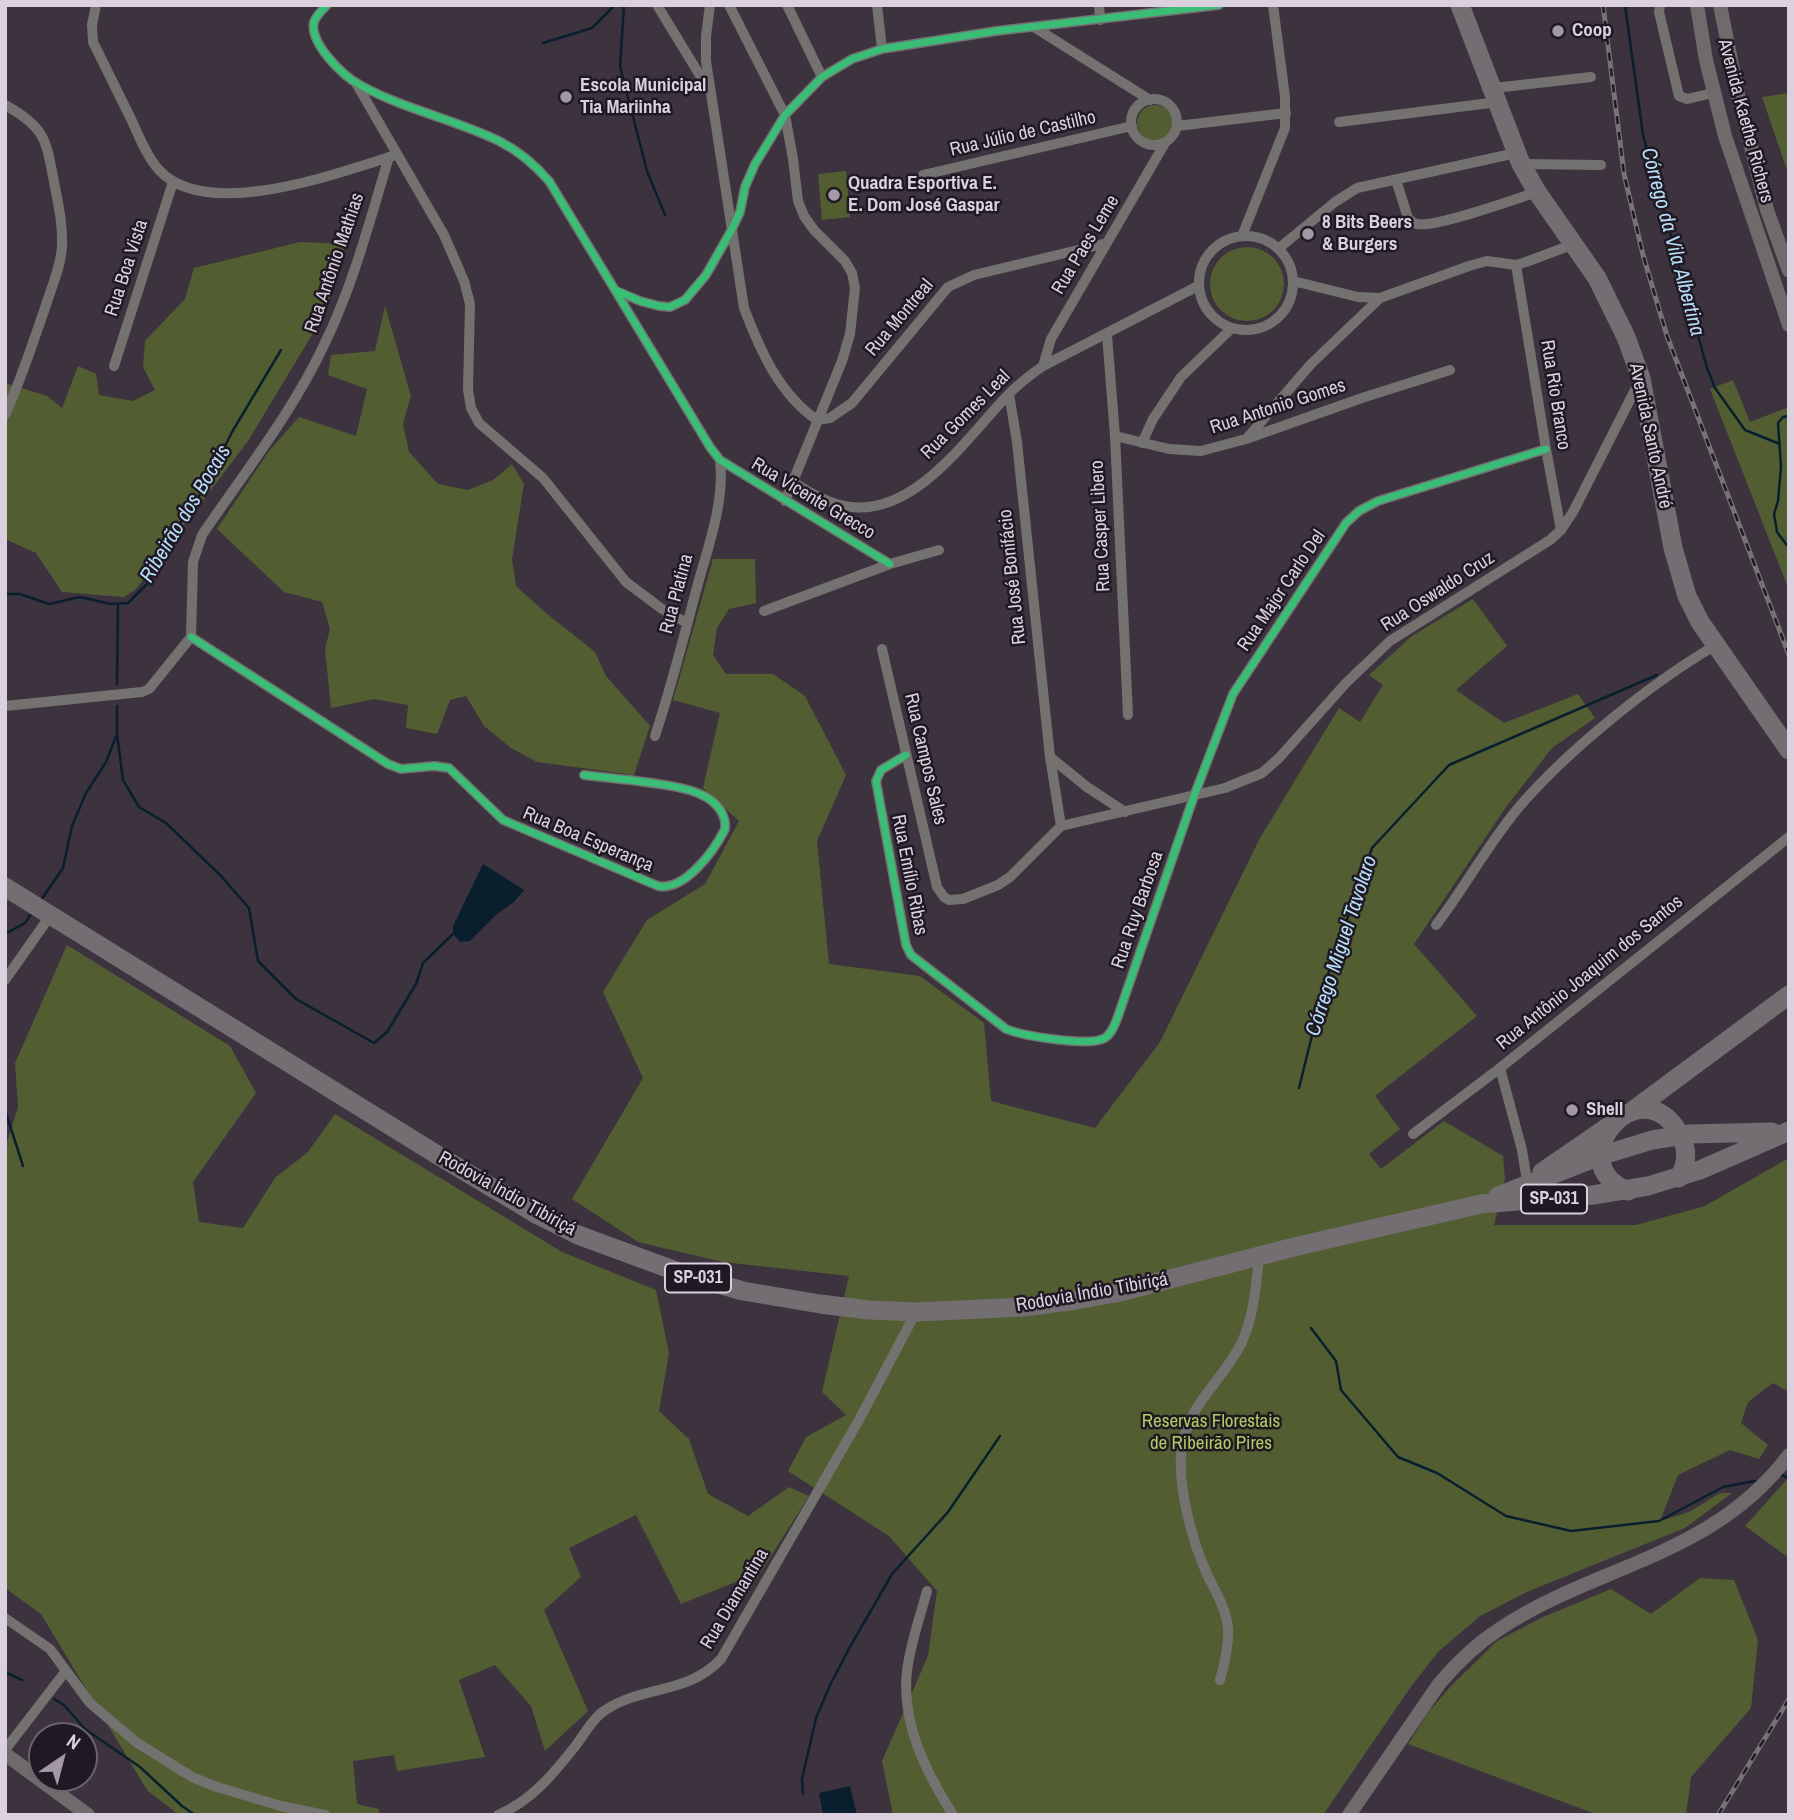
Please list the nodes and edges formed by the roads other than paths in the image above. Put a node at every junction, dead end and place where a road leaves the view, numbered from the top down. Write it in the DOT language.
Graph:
graph roads {
  1 [pos="96,5"];
  2 [pos="327,5"];
  3 [pos="657,5"];
  4 [pos="710,5"];
  5 [pos="729,5"];
  6 [pos="787,5"];
  7 [pos="877,5"];
  8 [pos="1098,5"];
  9 [pos="1219,5"];
  10 [pos="1273,5"];
  11 [pos="1460,5"];
  12 [pos="1660,5"];
  13 [pos="1697,5"];
  14 [pos="1720,5"];
  15 [pos="1100,20"];
  16 [pos="1034,27"];
  17 [pos="882,50"];
  18 [pos="822,76"];
  19 [pos="1591,77"];
  20 [pos="356,83"];
  21 [pos="709,90"];
  22 [pos="1713,93"];
  23 [pos="1496,95"];
  24 [pos="1150,100"];
  25 [pos="5,105"];
  26 [pos="1286,113"];
  27 [pos="785,115"];
  28 [pos="1339,122"];
  29 [pos="1132,126"];
  30 [pos="1177,126"];
  31 [pos="1165,143"];
  32 [pos="393,156"];
  33 [pos="1519,158"];
  34 [pos="1601,165"];
  35 [pos="923,175"];
  36 [pos="1759,179"];
  37 [pos="1396,180"];
  38 [pos="173,182"];
  39 [pos="1740,183"];
  40 [pos="1537,192"];
  41 [pos="732,231"];
  42 [pos="1242,236"];
  43 [pos="1107,243"];
  44 [pos="1574,244"];
  45 [pos="1278,249"];
  46 [pos="1516,265"];
  47 [pos="1789,271"];
  48 [pos="1293,281"];
  49 [pos="1198,286"];
  50 [pos="616,290"];
  51 [pos="1380,298"];
  52 [pos="1789,325"];
  53 [pos="1232,328"];
  54 [pos="1107,335"];
  55 [pos="114,366"];
  56 [pos="1044,366"];
  57 [pos="1450,370"];
  58 [pos="1641,378"];
  59 [pos="1009,394"];
  60 [pos="5,415"];
  61 [pos="817,419"];
  62 [pos="1115,436"];
  63 [pos="1246,439"];
  64 [pos="1142,443"];
  65 [pos="1546,449"];
  66 [pos="720,460"];
  67 [pos="793,482"];
  68 [pos="785,501"];
  69 [pos="1561,530"];
  70 [pos="939,550"];
  71 [pos="890,564"];
  72 [pos="764,611"];
  73 [pos="687,623"];
  74 [pos="191,637"];
  75 [pos="1716,645"];
  76 [pos="882,649"];
  77 [pos="5,706"];
  78 [pos="1128,715"];
  79 [pos="655,736"];
  80 [pos="1789,750"];
  81 [pos="906,755"];
  82 [pos="1050,757"];
  83 [pos="584,775"];
  84 [pos="1194,796"];
  85 [pos="1125,812"];
  86 [pos="1061,826"];
  87 [pos="1789,837"];
  88 [pos="5,887"];
  89 [pos="50,916"];
  90 [pos="1436,925"];
  91 [pos="5,980"];
  92 [pos="1789,995"];
  93 [pos="1110,1034"];
  94 [pos="1500,1068"];
  95 [pos="1674,1079"];
  96 [pos="1630,1112"];
  97 [pos="1613,1123"];
  98 [pos="1676,1131"];
  99 [pos="1788,1131"];
  100 [pos="1413,1134"];
  101 [pos="1621,1149"];
  102 [pos="1600,1156"];
  103 [pos="1606,1177"];
  104 [pos="1679,1178"];
  105 [pos="1526,1182"];
  106 [pos="1628,1191"];
  107 [pos="1481,1204"];
  108 [pos="1259,1257"];
  109 [pos="916,1311"];
  110 [pos="1789,1455"];
  111 [pos="927,1591"];
  112 [pos="5,1618"];
  113 [pos="65,1672"];
  114 [pos="1220,1680"];
  115 [pos="5,1752"];
  116 [pos="88,1815"];
  117 [pos="325,1815"];
  118 [pos="498,1815"];
  119 [pos="953,1815"];
  120 [pos="1349,1815"];
  1 -- 38 [label="street"];
  2 -- 20 [label="street"];
  3 -- 21 [label="street"];
  4 -- 21 [label="street"];
  5 -- 27 [label="street"];
  6 -- 18 [label="street"];
  7 -- 17 [label="street"];
  8 -- 15 [label="street"];
  9 -- 15 [label="street"];
  10 -- 26 [label="street"];
  11 -- 23 [label="highway, Avenida Santo André"];
  12 -- 22 [label="street"];
  13 -- 22 [label="main road, Avenida Kaethe Richers"];
  14 -- 36 [label="main road, Avenida Kaethe Richers"];
  15 -- 16 [label="street"];
  16 -- 17 [label="street"];
  16 -- 24 [label="street"];
  17 -- 18 [label="street"];
  18 -- 27 [label="street"];
  19 -- 23 [label="street"];
  20 -- 32 [label="street"];
  20 -- 50 [label="street"];
  21 -- 41 [label="street"];
  22 -- 39 [label="main road, Avenida Kaethe Richers"];
  23 -- 28 [label="street"];
  23 -- 33 [label="highway, Avenida Santo André"];
  24 -- 29 [label="street"];
  24 -- 30 [label="street"];
  25 -- 60 [label="street"];
  26 -- 30 [label="street"];
  26 -- 42 [label="street"];
  27 -- 41 [label="street"];
  27 -- 61 [label="street"];
  29 -- 31 [label="street"];
  29 -- 35 [label="street, Rua Júlio de Castilho"];
  30 -- 31 [label="street"];
  31 -- 43 [label="street, Rua Paes Leme"];
  32 -- 38 [label="street"];
  32 -- 73 [label="street"];
  32 -- 74 [label="street, Rua Antônio Mathias"];
  33 -- 34 [label="street"];
  33 -- 37 [label="street"];
  33 -- 40 [label="highway, Avenida Santo André"];
  36 -- 39 [label="main road"];
  36 -- 47 [label="main road, Avenida Kaethe Richers"];
  37 -- 40 [label="street"];
  37 -- 45 [label="street"];
  38 -- 55 [label="street, Rua Boa Vista"];
  39 -- 52 [label="main road, Avenida Kaethe Richers"];
  40 -- 44 [label="highway, Avenida Santo André"];
  41 -- 50 [label="street"];
  41 -- 61 [label="street"];
  42 -- 45 [label="street"];
  42 -- 49 [label="street"];
  43 -- 56 [label="street, Rua Paes Leme"];
  43 -- 61 [label="street, Rua Montreal"];
  44 -- 46 [label="street"];
  44 -- 58 [label="highway, Avenida Santo André"];
  45 -- 48 [label="street"];
  46 -- 51 [label="street"];
  46 -- 65 [label="street, Rua Rio Branco"];
  48 -- 51 [label="street"];
  48 -- 53 [label="street"];
  49 -- 53 [label="street"];
  49 -- 54 [label="street, Rua Gomes Leal"];
  50 -- 66 [label="street"];
  51 -- 63 [label="street"];
  53 -- 64 [label="street"];
  54 -- 56 [label="street, Rua Gomes Leal"];
  54 -- 62 [label="street, Rua Casper Libero"];
  56 -- 59 [label="street, Rua Gomes Leal"];
  57 -- 63 [label="street, Rua Antonio Gomes"];
  58 -- 69 [label="street, Rua Oswaldo Cruz"];
  58 -- 75 [label="highway, Avenida Santo André"];
  59 -- 67 [label="street, Rua Gomes Leal"];
  59 -- 82 [label="street, Rua José Bonifácio"];
  61 -- 67 [label="street"];
  62 -- 64 [label="street, Rua Antonio Gomes"];
  62 -- 78 [label="street, Rua Casper Libero"];
  63 -- 64 [label="street, Rua Antonio Gomes"];
  65 -- 69 [label="street, Rua Rio Branco"];
  65 -- 84 [label="street, Rua Major Carlo Del"];
  66 -- 68 [label="street, Rua Vicente Grecco"];
  66 -- 73 [label="street, Rua Platina"];
  67 -- 68 [label="street"];
  68 -- 71 [label="street, Rua Vicente Grecco"];
  69 -- 84 [label="street, Rua Oswaldo Cruz"];
  70 -- 71 [label="street"];
  71 -- 72 [label="street"];
  73 -- 79 [label="street, Rua Platina"];
  74 -- 77 [label="street"];
  74 -- 83 [label="street, Rua Boa Esperança"];
  75 -- 80 [label="highway, Avenida Santo André"];
  75 -- 90 [label="street"];
  76 -- 81 [label="street, Rua Campos Sales"];
  81 -- 86 [label="street, Rua Campos Sales"];
  81 -- 93 [label="street, Rua Emílio Ribas"];
  82 -- 85 [label="street"];
  82 -- 86 [label="street, Rua José Bonifácio"];
  84 -- 85 [label="street, Rua Oswaldo Cruz"];
  84 -- 93 [label="street, Rua Ruy Barbosa"];
  85 -- 86 [label="street, Rua Oswaldo Cruz"];
  87 -- 94 [label="street, Rua Antônio Joaquim dos Santos"];
  88 -- 89 [label="highway, Rodovia Índio Tibiriçá / SP-031"];
  89 -- 91 [label="street"];
  89 -- 109 [label="highway, Rodovia Índio Tibiriçá / SP-031"];
  92 -- 95 [label="highway"];
  94 -- 100 [label="street, Rua Antônio Joaquim dos Santos"];
  94 -- 105 [label="street"];
  95 -- 96 [label="highway"];
  95 -- 98 [label="highway"];
  96 -- 97 [label="highway"];
  96 -- 98 [label="highway"];
  97 -- 102 [label="highway"];
  97 -- 105 [label="highway"];
  98 -- 99 [label="highway, Rodovia Índio Tibiriçá / SP-031"];
  98 -- 101 [label="highway, Rodovia Índio Tibiriçá / SP-031"];
  98 -- 104 [label="highway"];
  99 -- 104 [label="highway, Rodovia Índio Tibiriçá / SP-031"];
  101 -- 102 [label="highway, Rodovia Índio Tibiriçá / SP-031"];
  101 -- 103 [label="highway"];
  102 -- 103 [label="highway"];
  102 -- 105 [label="highway, Rodovia Índio Tibiriçá / SP-031"];
  103 -- 106 [label="highway"];
  104 -- 106 [label="highway, Rodovia Índio Tibiriçá / SP-031"];
  105 -- 107 [label="highway, Rodovia Índio Tibiriçá / SP-031"];
  106 -- 107 [label="highway, Rodovia Índio Tibiriçá / SP-031"];
  107 -- 108 [label="highway, Rodovia Índio Tibiriçá / SP-031"];
  108 -- 109 [label="highway, Rodovia Índio Tibiriçá / SP-031"];
  108 -- 114 [label="street"];
  109 -- 118 [label="street, Rua Diamantina"];
  110 -- 120 [label="main road"];
  111 -- 119 [label="street"];
  112 -- 113 [label="street"];
  113 -- 115 [label="street"];
  113 -- 117 [label="street"];
  115 -- 116 [label="main road"];
}
